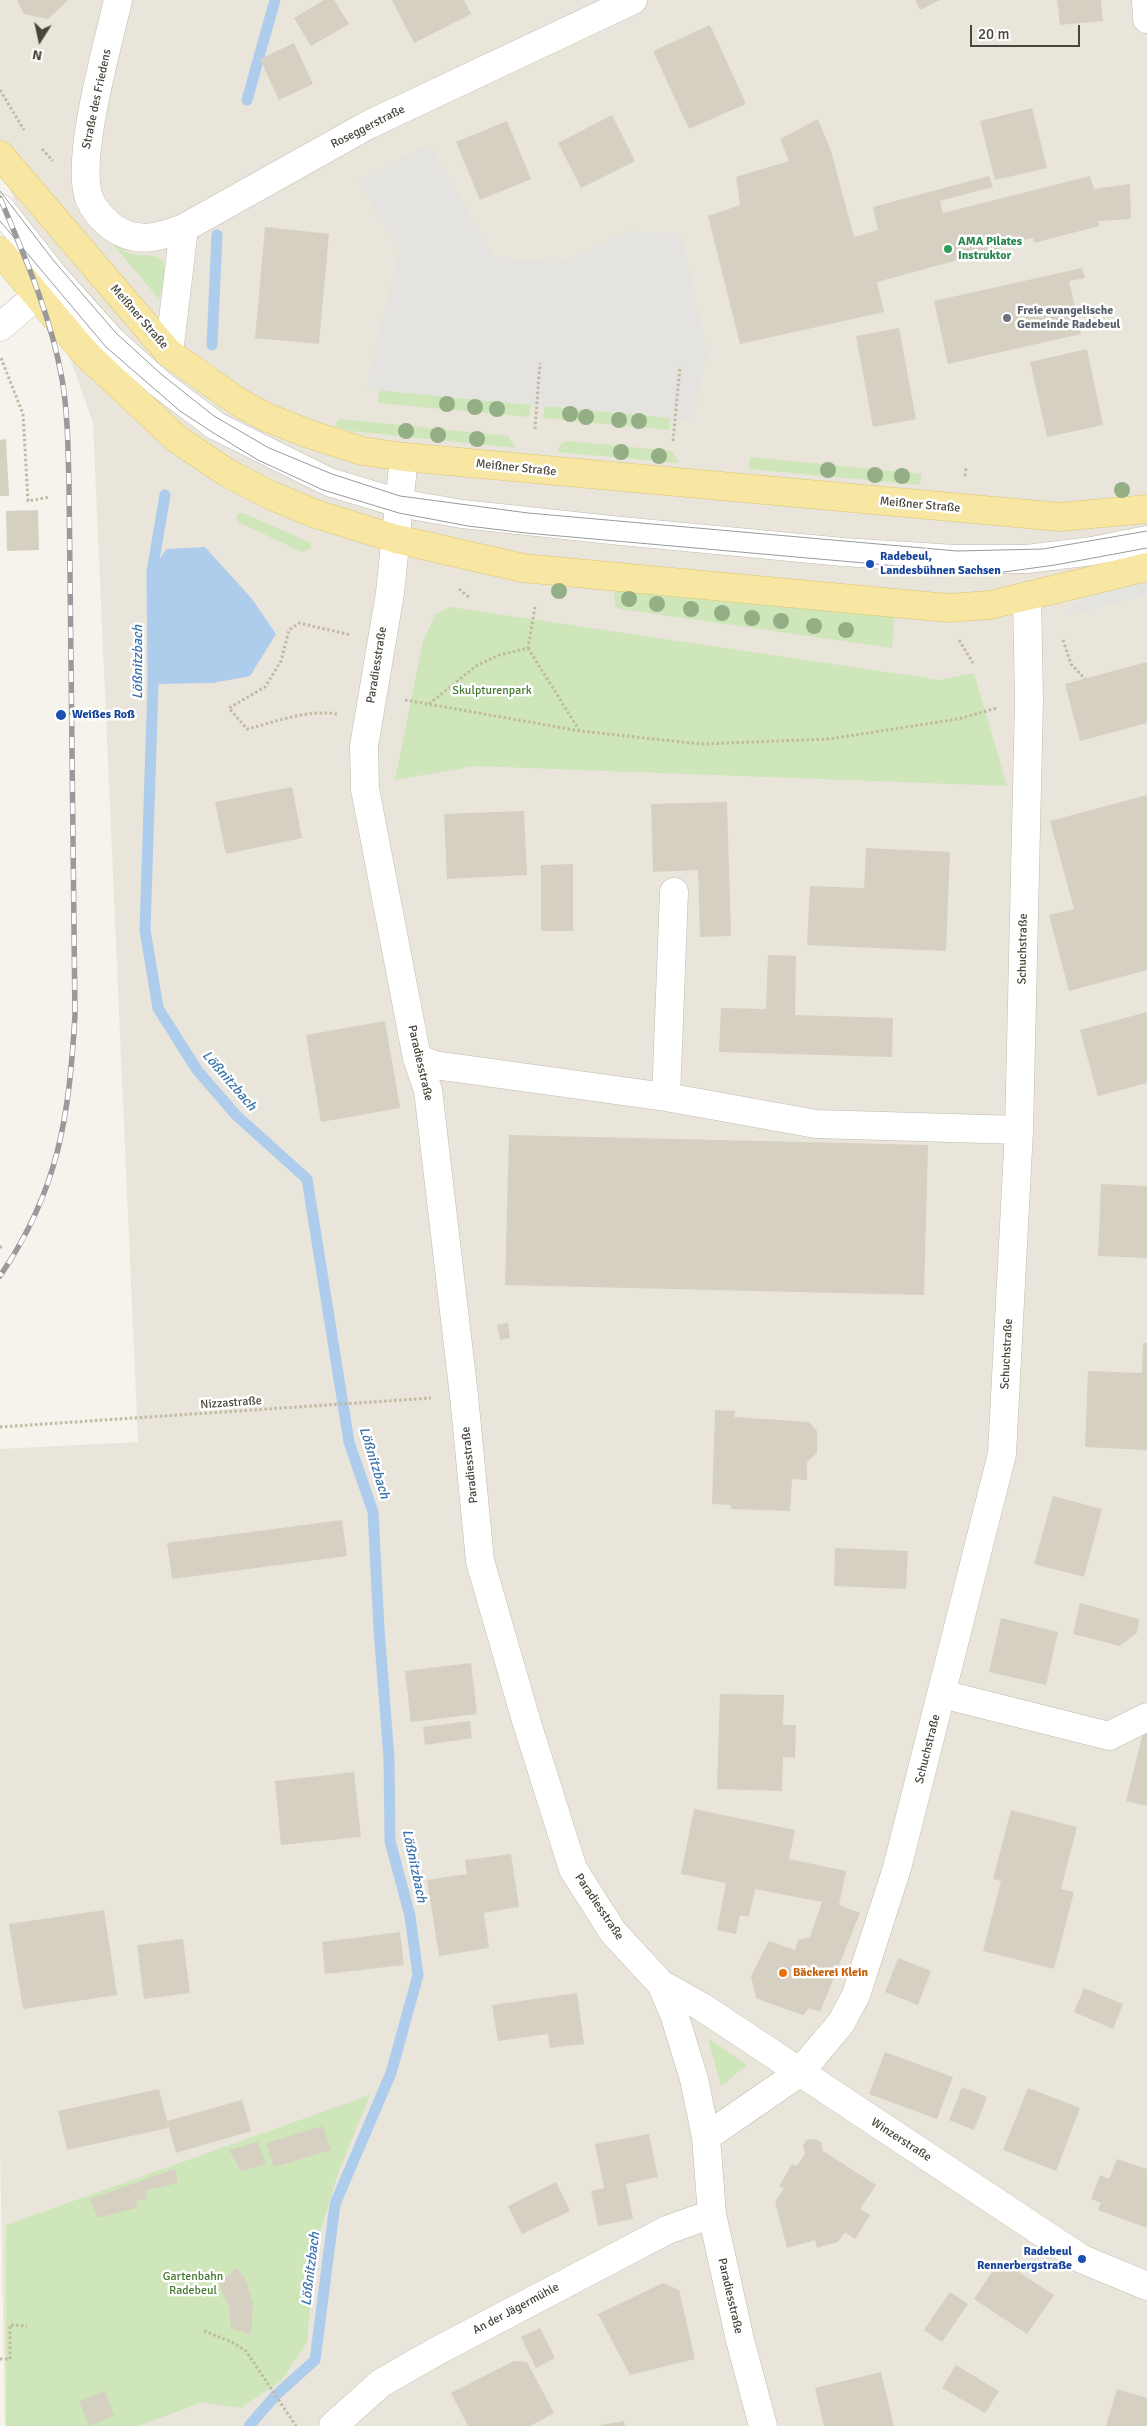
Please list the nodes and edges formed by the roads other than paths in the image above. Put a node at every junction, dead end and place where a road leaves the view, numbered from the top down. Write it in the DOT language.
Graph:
graph roads {
  1 [pos="118,0"];
  2 [pos="633,0"];
  3 [pos="1146,0"];
  4 [pos="1147,20"];
  5 [pos="0,155"];
  6 [pos="0,208"];
  7 [pos="107,223"];
  8 [pos="184,228"];
  9 [pos="0,251"];
  10 [pos="38,295"];
  11 [pos="0,327"];
  12 [pos="169,353"];
  13 [pos="404,457"];
  14 [pos="400,503"];
  15 [pos="1147,509"];
  16 [pos="396,539"];
  17 [pos="1147,540"];
  18 [pos="1147,567"];
  19 [pos="1027,596"];
  20 [pos="674,892"];
  21 [pos="417,1058"];
  22 [pos="666,1097"];
  23 [pos="1019,1130"];
  24 [pos="942,1694"];
  25 [pos="1147,1717"];
  26 [pos="661,1984"];
  27 [pos="799,2073"];
  28 [pos="706,2137"];
  29 [pos="712,2214"];
  30 [pos="1147,2286"];
  31 [pos="334,2426"];
  32 [pos="763,2426"];
  1 -- 7 [label="street, Straße des Friedens"];
  2 -- 8 [label="street, Roseggerstraße"];
  3 -- 4 [label="street"];
  5 -- 12 [label="main road, Meißner Straße"];
  6 -- 14 [label="street"];
  7 -- 8 [label="street, Roseggerstraße"];
  8 -- 12 [label="street"];
  9 -- 10 [label="main road"];
  10 -- 11 [label="street"];
  10 -- 16 [label="main road"];
  12 -- 13 [label="main road, Meißner Straße"];
  13 -- 14 [label="street, Paradiesstraße"];
  13 -- 15 [label="main road, Meißner Straße"];
  14 -- 16 [label="street, Paradiesstraße"];
  14 -- 17 [label="street"];
  16 -- 19 [label="main road"];
  16 -- 21 [label="street, Paradiesstraße"];
  18 -- 19 [label="main road"];
  19 -- 23 [label="street, Schuchstraße"];
  20 -- 22 [label="street"];
  21 -- 22 [label="street"];
  21 -- 26 [label="street, Paradiesstraße"];
  22 -- 23 [label="street"];
  23 -- 24 [label="street, Schuchstraße"];
  24 -- 25 [label="street"];
  24 -- 27 [label="street, Schuchstraße"];
  26 -- 27 [label="street, Winzerstraße"];
  26 -- 28 [label="street, Paradiesstraße"];
  27 -- 28 [label="street"];
  27 -- 30 [label="street, Winzerstraße"];
  28 -- 29 [label="street, Paradiesstraße"];
  29 -- 31 [label="street, An der Jägermühle"];
  29 -- 32 [label="street, Paradiesstraße"];
}
